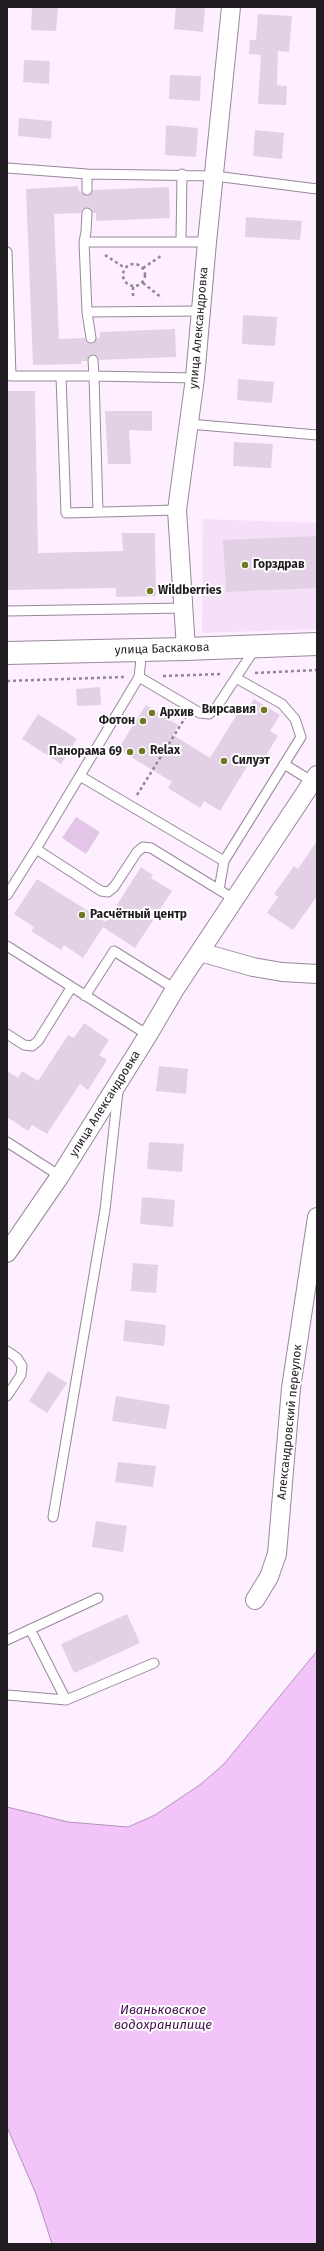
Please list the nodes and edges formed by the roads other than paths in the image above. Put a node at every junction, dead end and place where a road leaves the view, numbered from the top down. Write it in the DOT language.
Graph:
graph roads {
  1 [pos="231,7"];
  2 [pos="7,168"];
  3 [pos="87,174"];
  4 [pos="182,174"];
  5 [pos="215,176"];
  6 [pos="317,189"];
  7 [pos="87,190"];
  8 [pos="87,213"];
  9 [pos="181,241"];
  10 [pos="84,242"];
  11 [pos="207,242"];
  12 [pos="7,252"];
  13 [pos="8,292"];
  14 [pos="200,311"];
  15 [pos="87,312"];
  16 [pos="91,338"];
  17 [pos="93,360"];
  18 [pos="9,376"];
  19 [pos="61,376"];
  20 [pos="94,376"];
  21 [pos="195,378"];
  22 [pos="189,424"];
  23 [pos="317,435"];
  24 [pos="177,510"];
  25 [pos="98,512"];
  26 [pos="184,608"];
  27 [pos="7,611"];
  28 [pos="317,644"];
  29 [pos="256,646"];
  30 [pos="186,649"];
  31 [pos="142,650"];
  32 [pos="7,653"];
  33 [pos="138,677"];
  34 [pos="236,678"];
  35 [pos="284,764"];
  36 [pos="80,776"];
  37 [pos="315,779"];
  38 [pos="36,849"];
  39 [pos="224,861"];
  40 [pos="219,890"];
  41 [pos="7,895"];
  42 [pos="234,900"];
  43 [pos="7,946"];
  44 [pos="200,952"];
  45 [pos="316,972"];
  46 [pos="72,988"];
  47 [pos="175,989"];
  48 [pos="85,996"];
  49 [pos="7,1034"];
  50 [pos="148,1035"];
  51 [pos="119,1082"];
  52 [pos="7,1142"];
  53 [pos="60,1176"];
  54 [pos="317,1217"];
  55 [pos="7,1253"];
  56 [pos="7,1351"];
  57 [pos="7,1396"];
  58 [pos="52,1517"];
  59 [pos="98,1598"];
  60 [pos="255,1600"];
  61 [pos="30,1629"];
  62 [pos="7,1640"];
  63 [pos="154,1663"];
  64 [pos="7,1695"];
  65 [pos="66,1700"];
  1 -- 5 [label="street, улица Александровка"];
  2 -- 3 [label="lane"];
  3 -- 4 [label="lane"];
  3 -- 7 [label="lane"];
  4 -- 5 [label="lane"];
  4 -- 9 [label="lane"];
  5 -- 6 [label="lane"];
  5 -- 11 [label="street, улица Александровка"];
  8 -- 10 [label="lane"];
  9 -- 10 [label="lane"];
  9 -- 11 [label="lane"];
  10 -- 15 [label="lane"];
  11 -- 14 [label="street, улица Александровка"];
  12 -- 13 [label="lane"];
  13 -- 18 [label="lane"];
  14 -- 15 [label="lane"];
  14 -- 21 [label="street, улица Александровка"];
  15 -- 16 [label="lane"];
  17 -- 20 [label="lane"];
  18 -- 19 [label="lane"];
  19 -- 20 [label="lane"];
  19 -- 25 [label="lane"];
  20 -- 21 [label="lane"];
  20 -- 25 [label="lane"];
  21 -- 22 [label="street, улица Александровка"];
  22 -- 23 [label="lane"];
  22 -- 24 [label="street, улица Александровка"];
  24 -- 25 [label="lane"];
  24 -- 26 [label="street, улица Александровка"];
  26 -- 27 [label="lane"];
  26 -- 30 [label="street, улица Александровка"];
  28 -- 29 [label="street, улица Баскакова"];
  29 -- 30 [label="street, улица Баскакова"];
  29 -- 34 [label="lane"];
  30 -- 31 [label="street, улица Баскакова"];
  31 -- 32 [label="street, улица Баскакова"];
  31 -- 33 [label="lane"];
  33 -- 34 [label="lane"];
  33 -- 36 [label="lane"];
  34 -- 35 [label="lane"];
  35 -- 37 [label="lane"];
  35 -- 39 [label="lane"];
  36 -- 38 [label="lane"];
  36 -- 39 [label="lane"];
  37 -- 42 [label="street, улица Александровка"];
  38 -- 40 [label="lane"];
  38 -- 41 [label="lane"];
  39 -- 40 [label="lane"];
  40 -- 42 [label="lane"];
  42 -- 44 [label="street, улица Александровка"];
  43 -- 46 [label="lane"];
  44 -- 45 [label="street"];
  44 -- 47 [label="street, улица Александровка"];
  46 -- 48 [label="lane"];
  46 -- 49 [label="lane"];
  47 -- 48 [label="lane"];
  47 -- 50 [label="street, улица Александровка"];
  48 -- 50 [label="lane"];
  50 -- 51 [label="street, улица Александровка"];
  51 -- 53 [label="street, улица Александровка"];
  51 -- 58 [label="lane"];
  52 -- 53 [label="lane"];
  53 -- 55 [label="street, улица Александровка"];
  54 -- 60 [label="street, Александровский переулок"];
  56 -- 57 [label="lane"];
  59 -- 61 [label="lane"];
  61 -- 62 [label="lane"];
  61 -- 65 [label="lane"];
  63 -- 65 [label="lane"];
  64 -- 65 [label="lane"];
}
